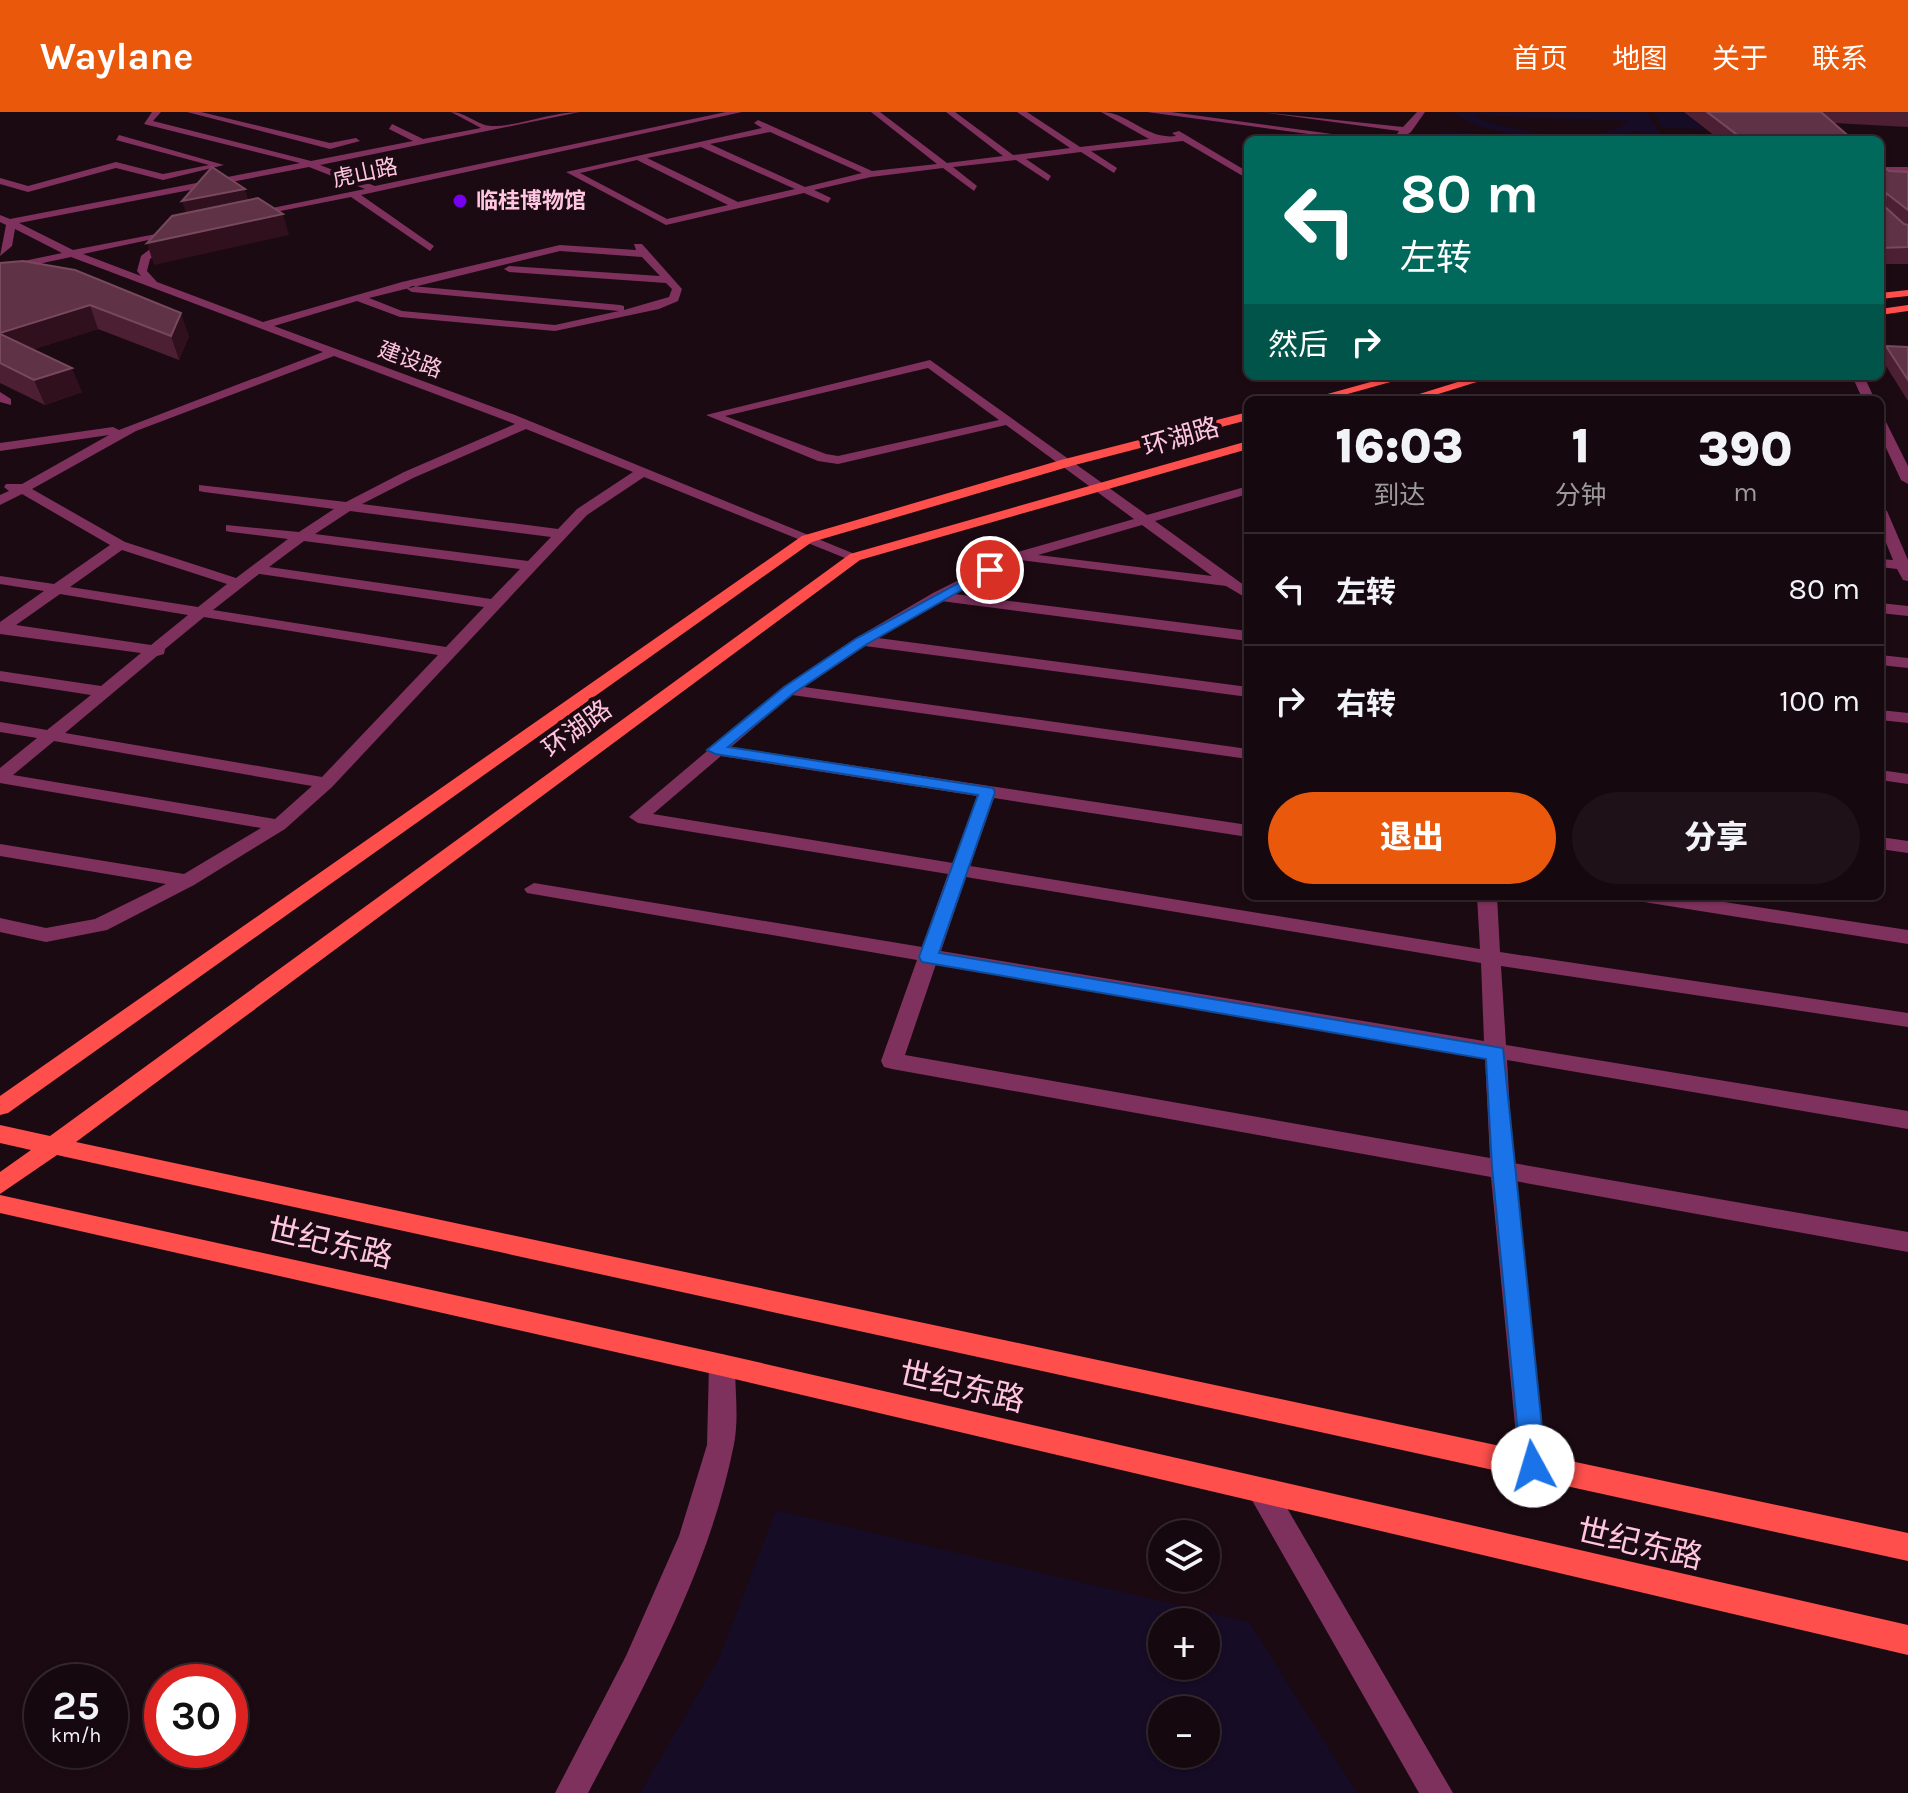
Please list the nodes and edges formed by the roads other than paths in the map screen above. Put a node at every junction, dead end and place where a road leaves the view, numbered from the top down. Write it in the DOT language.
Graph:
graph roads {
  1 [pos="157,112"];
  2 [pos="191,112"];
  3 [pos="455,112"];
  4 [pos="576,112"];
  5 [pos="736,112"];
  6 [pos="875,112"];
  7 [pos="950,112"];
  8 [pos="1021,112"];
  9 [pos="1105,112"];
  10 [pos="1139,112"];
  11 [pos="1151,112"];
  12 [pos="1265,112"];
  13 [pos="555,114"];
  14 [pos="1419,115"];
  15 [pos="1404,116"];
  16 [pos="489,129"];
  17 [pos="770,129"];
  18 [pos="1408,130"];
  19 [pos="391,131"];
  20 [pos="1340,136"];
  21 [pos="1401,136"];
  22 [pos="119,138"];
  23 [pos="374,138"];
  24 [pos="1184,138"];
  25 [pos="1158,141"];
  26 [pos="422,142"];
  27 [pos="702,144"];
  28 [pos="1080,150"];
  29 [pos="639,158"];
  30 [pos="1014,158"];
  31 [pos="313,164"];
  32 [pos="946,166"];
  33 [pos="1114,170"];
  34 [pos="1884,170"];
  35 [pos="1908,170"];
  36 [pos="871,174"];
  37 [pos="1244,174"];
  38 [pos="1048,178"];
  39 [pos="0,181"];
  40 [pos="974,188"];
  41 [pos="374,189"];
  42 [pos="804,190"];
  43 [pos="353,194"];
  44 [pos="828,200"];
  45 [pos="736,205"];
  46 [pos="237,218"];
  47 [pos="6,220"];
  48 [pos="194,228"];
  49 [pos="68,237"];
  50 [pos="83,238"];
  51 [pos="430,248"];
  52 [pos="0,253"];
  53 [pos="72,254"];
  54 [pos="483,267"];
  55 [pos="50,270"];
  56 [pos="0,272"];
  57 [pos="81,272"];
  58 [pos="669,280"];
  59 [pos="155,286"];
  60 [pos="392,287"];
  61 [pos="1908,293"];
  62 [pos="1884,296"];
  63 [pos="356,297"];
  64 [pos="1908,308"];
  65 [pos="639,309"];
  66 [pos="1884,311"];
  67 [pos="260,326"];
  68 [pos="331,353"];
  69 [pos="1390,380"];
  70 [pos="1476,380"];
  71 [pos="1328,396"];
  72 [pos="1420,396"];
  73 [pos="1244,417"];
  74 [pos="1005,422"];
  75 [pos="524,425"];
  76 [pos="132,428"];
  77 [pos="1884,430"];
  78 [pos="1244,446"];
  79 [pos="0,447"];
  80 [pos="1066,463"];
  81 [pos="642,472"];
  82 [pos="1908,480"];
  83 [pos="0,486"];
  84 [pos="19,487"];
  85 [pos="1099,487"];
  86 [pos="204,488"];
  87 [pos="1244,491"];
  88 [pos="0,501"];
  89 [pos="347,507"];
  90 [pos="1145,521"];
  91 [pos="1884,522"];
  92 [pos="231,528"];
  93 [pos="561,534"];
  94 [pos="303,538"];
  95 [pos="807,539"];
  96 [pos="120,545"];
  97 [pos="855,557"];
  98 [pos="1016,557"];
  99 [pos="1884,564"];
  100 [pos="532,566"];
  101 [pos="260,570"];
  102 [pos="1906,571"];
  103 [pos="0,580"];
  104 [pos="1231,583"];
  105 [pos="241,584"];
  106 [pos="1244,585"];
  107 [pos="55,589"];
  108 [pos="1244,592"];
  109 [pos="938,596"];
  110 [pos="495,604"];
  111 [pos="1884,608"];
  112 [pos="206,611"];
  113 [pos="1908,611"];
  114 [pos="1,628"];
  115 [pos="1244,635"];
  116 [pos="862,641"];
  117 [pos="158,651"];
  118 [pos="450,652"];
  119 [pos="1884,660"];
  120 [pos="1908,663"];
  121 [pos="0,676"];
  122 [pos="789,690"];
  123 [pos="1244,691"];
  124 [pos="106,692"];
  125 [pos="1884,715"];
  126 [pos="1908,718"];
  127 [pos="0,727"];
  128 [pos="54,735"];
  129 [pos="715,750"];
  130 [pos="1244,753"];
  131 [pos="1884,776"];
  132 [pos="0,777"];
  133 [pos="1908,779"];
  134 [pos="326,783"];
  135 [pos="987,792"];
  136 [pos="279,825"];
  137 [pos="1244,830"];
  138 [pos="1884,844"];
  139 [pos="1908,847"];
  140 [pos="0,850"];
  141 [pos="958,872"];
  142 [pos="187,881"];
  143 [pos="534,889"];
  144 [pos="1487,900"];
  145 [pos="1695,900"];
  146 [pos="1759,905"];
  147 [pos="0,925"];
  148 [pos="1908,937"];
  149 [pos="929,957"];
  150 [pos="1491,958"];
  151 [pos="1908,1020"];
  152 [pos="1496,1053"];
  153 [pos="0,1107"];
  154 [pos="1908,1120"];
  155 [pos="0,1134"];
  156 [pos="53,1146"];
  157 [pos="1502,1167"];
  158 [pos="0,1185"];
  159 [pos="0,1204"];
  160 [pos="1908,1242"];
  161 [pos="722,1365"];
  162 [pos="1533,1466"];
  163 [pos="1263,1493"];
  164 [pos="1908,1547"];
  165 [pos="1908,1640"];
  166 [pos="571,1793"];
  167 [pos="1437,1793"];
  1 -- 31 [label="street"];
  2 -- 23 [label="street"];
  3 -- 16 [label="street"];
  4 -- 13 [label="street"];
  5 -- 17 [label="street"];
  5 -- 41 [label="street, 虎山路"];
  6 -- 32 [label="street"];
  7 -- 30 [label="street"];
  8 -- 28 [label="street"];
  9 -- 25 [label="street"];
  10 -- 24 [label="street"];
  11 -- 20 [label="street"];
  12 -- 18 [label="street"];
  13 -- 16 [label="street"];
  14 -- 15 [label="street"];
  14 -- 18 [label="street"];
  16 -- 26 [label="street"];
  17 -- 27 [label="street"];
  17 -- 36 [label="street"];
  18 -- 21 [label="street"];
  19 -- 26 [label="street"];
  22 -- 39 [label="street"];
  24 -- 25 [label="street"];
  24 -- 37 [label="street"];
  25 -- 28 [label="street"];
  26 -- 31 [label="street"];
  27 -- 29 [label="street"];
  27 -- 42 [label="street"];
  28 -- 30 [label="street"];
  28 -- 33 [label="street"];
  29 -- 45 [label="street"];
  29 -- 45 [label="street"];
  30 -- 32 [label="street"];
  30 -- 38 [label="street"];
  31 -- 41 [label="street"];
  31 -- 47 [label="street"];
  32 -- 36 [label="street"];
  32 -- 40 [label="street"];
  34 -- 35 [label="street"];
  36 -- 42 [label="street"];
  41 -- 43 [label="street, 虎山路"];
  42 -- 44 [label="street"];
  42 -- 45 [label="street"];
  43 -- 46 [label="street, 虎山路"];
  43 -- 51 [label="street"];
  47 -- 49 [label="street"];
  47 -- 52 [label="street"];
  47 -- 53 [label="street, 建设路"];
  48 -- 50 [label="street"];
  48 -- 53 [label="street"];
  48 -- 59 [label="street"];
  53 -- 56 [label="street"];
  53 -- 59 [label="street, 建设路"];
  54 -- 58 [label="street"];
  54 -- 58 [label="street"];
  54 -- 60 [label="street"];
  55 -- 56 [label="street"];
  57 -- 59 [label="street"];
  58 -- 65 [label="street"];
  59 -- 67 [label="street, 建设路"];
  60 -- 63 [label="street"];
  60 -- 65 [label="street"];
  61 -- 62 [label="main road"];
  63 -- 65 [label="street"];
  63 -- 67 [label="street"];
  64 -- 66 [label="main road"];
  67 -- 68 [label="street, 建设路"];
  68 -- 75 [label="street, 建设路"];
  68 -- 76 [label="street"];
  69 -- 71 [label="main road"];
  70 -- 72 [label="main road"];
  73 -- 80 [label="main road, 环湖路"];
  74 -- 74 [label="street"];
  74 -- 80 [label="street"];
  75 -- 81 [label="street, 建设路"];
  75 -- 89 [label="street"];
  76 -- 79 [label="street"];
  76 -- 84 [label="street"];
  77 -- 82 [label="street"];
  78 -- 85 [label="main road, 环湖路"];
  80 -- 85 [label="street"];
  80 -- 95 [label="main road, 环湖路"];
  81 -- 93 [label="street"];
  81 -- 95 [label="street, 建设路"];
  83 -- 84 [label="street"];
  84 -- 88 [label="street"];
  84 -- 96 [label="street"];
  85 -- 90 [label="street"];
  85 -- 97 [label="main road, 环湖路"];
  86 -- 89 [label="street"];
  87 -- 90 [label="street"];
  89 -- 93 [label="street"];
  89 -- 94 [label="street"];
  90 -- 98 [label="street"];
  90 -- 104 [label="street"];
  91 -- 102 [label="street"];
  92 -- 94 [label="street"];
  93 -- 100 [label="street"];
  94 -- 100 [label="street"];
  94 -- 101 [label="street"];
  95 -- 97 [label="street, 建设路"];
  95 -- 153 [label="main road, 环湖路"];
  96 -- 105 [label="street"];
  96 -- 107 [label="street"];
  97 -- 156 [label="main road, 环湖路"];
  98 -- 104 [label="street"];
  98 -- 109 [label="street"];
  99 -- 102 [label="street"];
  100 -- 110 [label="street"];
  101 -- 105 [label="street"];
  101 -- 110 [label="street"];
  103 -- 107 [label="street"];
  104 -- 106 [label="street"];
  104 -- 108 [label="street"];
  105 -- 112 [label="street"];
  107 -- 112 [label="street"];
  107 -- 114 [label="street"];
  109 -- 115 [label="street"];
  109 -- 116 [label="street"];
  110 -- 118 [label="street"];
  111 -- 113 [label="street"];
  112 -- 117 [label="street"];
  112 -- 118 [label="street"];
  114 -- 117 [label="street"];
  116 -- 122 [label="street"];
  116 -- 123 [label="street"];
  117 -- 124 [label="street"];
  118 -- 134 [label="street"];
  119 -- 120 [label="street"];
  121 -- 124 [label="street"];
  122 -- 129 [label="street"];
  122 -- 130 [label="street"];
  124 -- 128 [label="street"];
  125 -- 126 [label="street"];
  127 -- 128 [label="street"];
  128 -- 132 [label="street"];
  128 -- 134 [label="street"];
  129 -- 135 [label="street"];
  129 -- 141 [label="street"];
  131 -- 133 [label="street"];
  132 -- 136 [label="street"];
  134 -- 136 [label="street"];
  135 -- 137 [label="street"];
  135 -- 141 [label="street"];
  136 -- 142 [label="street"];
  138 -- 139 [label="street"];
  140 -- 142 [label="street"];
  141 -- 149 [label="street"];
  141 -- 150 [label="street"];
  142 -- 147 [label="street"];
  143 -- 149 [label="street"];
  144 -- 150 [label="street"];
  145 -- 146 [label="street"];
  146 -- 148 [label="street"];
  149 -- 152 [label="street"];
  149 -- 157 [label="street"];
  150 -- 151 [label="street"];
  150 -- 152 [label="street"];
  152 -- 154 [label="street"];
  152 -- 157 [label="street"];
  155 -- 156 [label="main road, 世纪东路"];
  156 -- 158 [label="main road, 环湖路"];
  156 -- 162 [label="main road, 世纪东路"];
  157 -- 160 [label="street"];
  157 -- 162 [label="street"];
  159 -- 161 [label="main road, 世纪东路"];
  161 -- 163 [label="main road, 世纪东路"];
  161 -- 166 [label="street"];
  162 -- 164 [label="main road, 世纪东路"];
  163 -- 165 [label="main road, 世纪东路"];
  163 -- 167 [label="street"];
}
